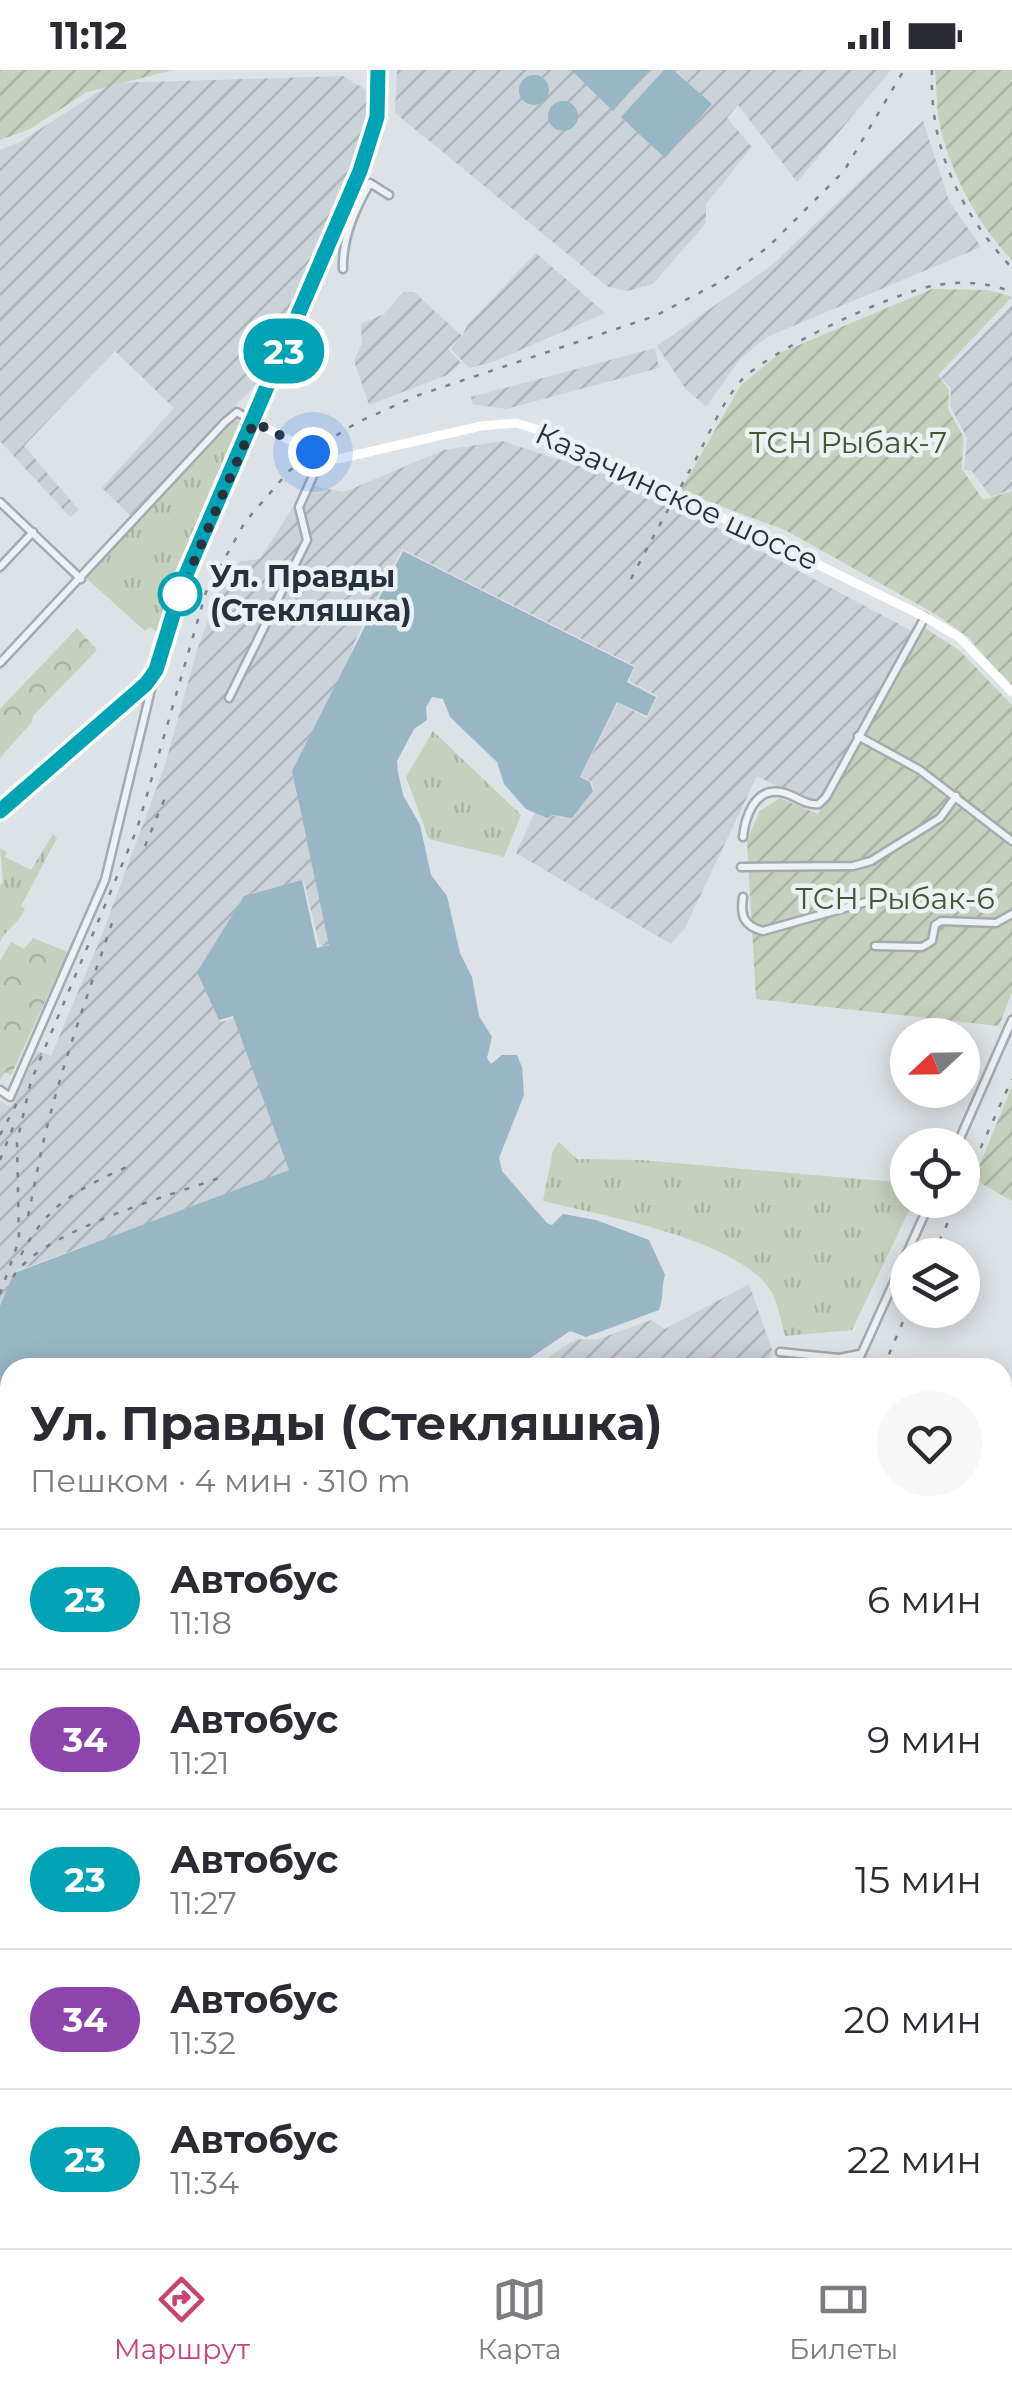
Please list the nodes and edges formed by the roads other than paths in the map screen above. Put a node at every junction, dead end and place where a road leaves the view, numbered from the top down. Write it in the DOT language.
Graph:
graph roads {
  1 [pos="378,70"];
  2 [pos="389,195"];
  3 [pos="343,269"];
  4 [pos="254,422"];
  5 [pos="322,456"];
  6 [pos="0,502"];
  7 [pos="33,532"];
  8 [pos="0,567"];
  9 [pos="81,579"];
  10 [pos="925,617"];
  11 [pos="0,662"];
  12 [pos="156,670"];
  13 [pos="1012,692"];
  14 [pos="229,698"];
  15 [pos="858,736"];
  16 [pos="956,796"];
  17 [pos="0,811"];
  18 [pos="744,837"];
  19 [pos="1012,841"];
  20 [pos="741,867"];
  21 [pos="743,897"];
  22 [pos="866,902"];
  23 [pos="1012,914"];
  24 [pos="874,946"];
  25 [pos="1012,1020"];
  26 [pos="0,1090"];
  27 [pos="964,1128"];
  28 [pos="923,1218"];
  29 [pos="780,1352"];
  30 [pos="861,1353"];
  31 [pos="839,1358"];
  32 [pos="859,1358"];
  1 -- 4 [label="main road"];
  2 -- 3 [label="street"];
  4 -- 5 [label="main road"];
  4 -- 9 [label="street"];
  4 -- 12 [label="main road"];
  5 -- 10 [label="main road, Казачинское шоссе"];
  5 -- 14 [label="street"];
  6 -- 7 [label="street"];
  7 -- 8 [label="street"];
  7 -- 9 [label="street"];
  9 -- 11 [label="street"];
  10 -- 13 [label="main road, Казачинское шоссе"];
  10 -- 15 [label="street"];
  12 -- 17 [label="main road"];
  12 -- 26 [label="street"];
  15 -- 16 [label="street"];
  15 -- 18 [label="street"];
  16 -- 19 [label="street"];
  16 -- 20 [label="street"];
  21 -- 22 [label="street"];
  23 -- 24 [label="street"];
  25 -- 27 [label="street"];
  28 -- 30 [label="street"];
  29 -- 31 [label="street"];
  30 -- 31 [label="street"];
  30 -- 32 [label="street"];
}
